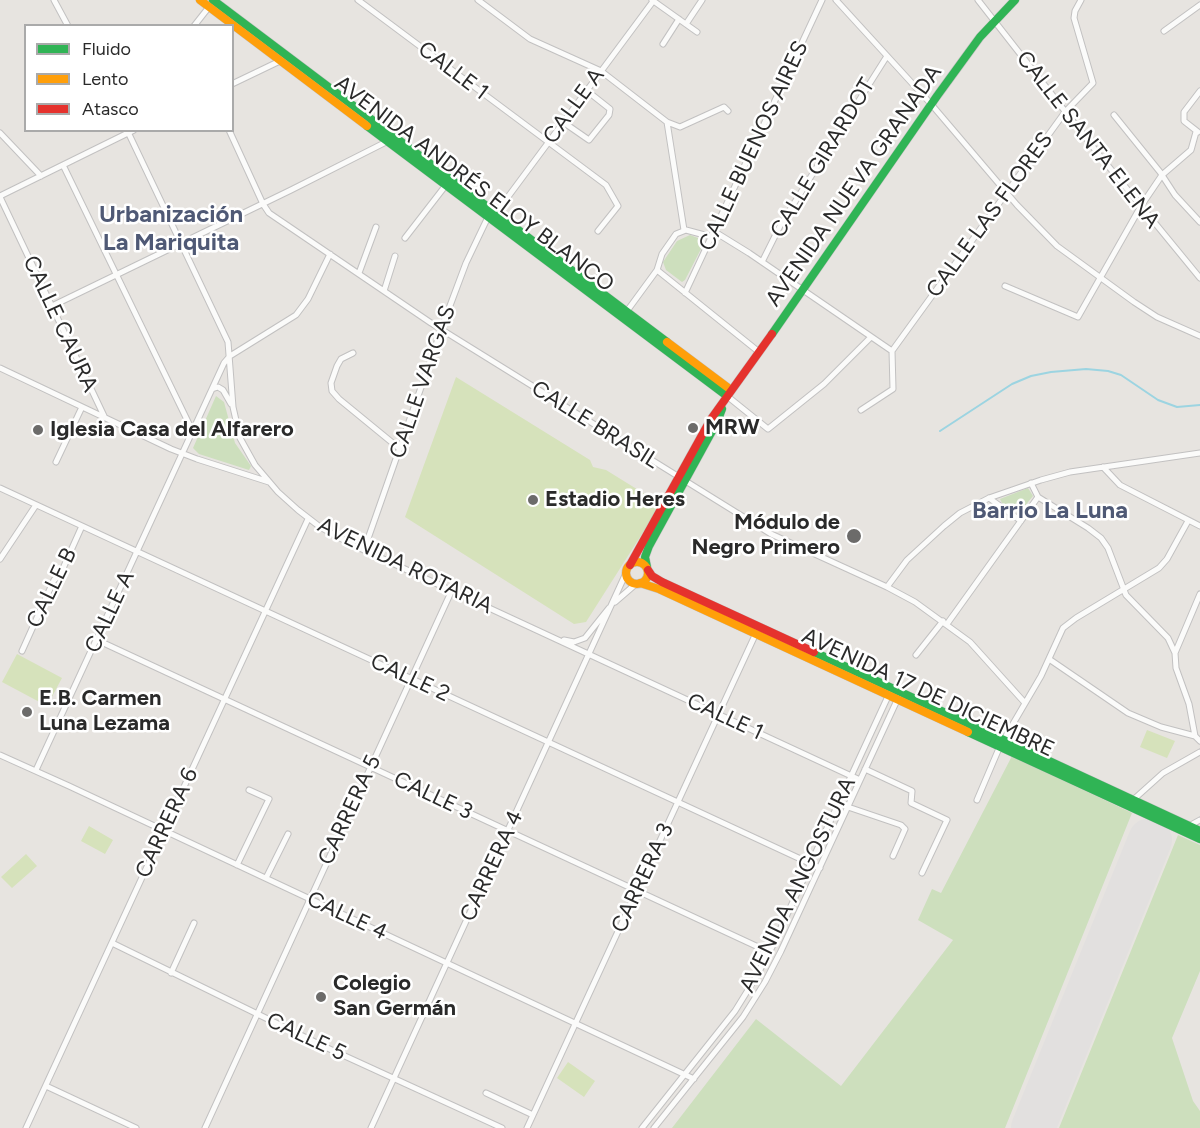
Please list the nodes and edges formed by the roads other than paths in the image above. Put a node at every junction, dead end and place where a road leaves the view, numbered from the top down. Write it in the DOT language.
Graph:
graph roads {
  1 [pos="54,0"];
  2 [pos="200,0"];
  3 [pos="358,0"];
  4 [pos="478,0"];
  5 [pos="653,0"];
  6 [pos="702,0"];
  7 [pos="822,0"];
  8 [pos="836,0"];
  9 [pos="978,0"];
  10 [pos="1015,0"];
  11 [pos="1082,0"];
  12 [pos="211,3"];
  13 [pos="1200,5"];
  14 [pos="679,19"];
  15 [pos="995,21"];
  16 [pos="67,24"];
  17 [pos="195,24"];
  18 [pos="686,24"];
  19 [pos="1164,31"];
  20 [pos="697,32"];
  21 [pos="663,44"];
  22 [pos="887,56"];
  23 [pos="285,59"];
  24 [pos="601,71"];
  25 [pos="234,83"];
  26 [pos="586,90"];
  27 [pos="1200,91"];
  28 [pos="931,104"];
  29 [pos="728,111"];
  30 [pos="1065,112"];
  31 [pos="1114,115"];
  32 [pos="562,122"];
  33 [pos="667,122"];
  34 [pos="128,132"];
  35 [pos="130,132"];
  36 [pos="230,132"];
  37 [pos="1198,132"];
  38 [pos="0,133"];
  39 [pos="392,139"];
  40 [pos="548,143"];
  41 [pos="63,165"];
  42 [pos="1162,175"];
  43 [pos="41,176"];
  44 [pos="446,185"];
  45 [pos="1006,193"];
  46 [pos="0,196"];
  47 [pos="263,204"];
  48 [pos="1141,206"];
  49 [pos="492,215"];
  50 [pos="1200,222"];
  51 [pos="375,227"];
  52 [pos="684,230"];
  53 [pos="598,231"];
  54 [pos="713,235"];
  55 [pos="405,238"];
  56 [pos="182,243"];
  57 [pos="330,254"];
  58 [pos="395,256"];
  59 [pos="762,262"];
  60 [pos="657,270"];
  61 [pos="358,273"];
  62 [pos="117,274"];
  63 [pos="1100,278"];
  64 [pos="1200,278"];
  65 [pos="1005,286"];
  66 [pos="803,290"];
  67 [pos="384,291"];
  68 [pos="685,293"];
  69 [pos="52,306"];
  70 [pos="627,311"];
  71 [pos="441,329"];
  72 [pos="871,336"];
  73 [pos="1200,336"];
  74 [pos="892,351"];
  75 [pos="759,352"];
  76 [pos="353,353"];
  77 [pos="230,356"];
  78 [pos="0,368"];
  79 [pos="212,389"];
  80 [pos="729,393"];
  81 [pos="82,407"];
  82 [pos="233,407"];
  83 [pos="861,410"];
  84 [pos="105,417"];
  85 [pos="193,432"];
  86 [pos="400,449"];
  87 [pos="1200,453"];
  88 [pos="184,454"];
  89 [pos="56,462"];
  90 [pos="1103,467"];
  91 [pos="681,480"];
  92 [pos="269,482"];
  93 [pos="1031,483"];
  94 [pos="0,488"];
  95 [pos="1038,497"];
  96 [pos="989,498"];
  97 [pos="36,505"];
  98 [pos="308,519"];
  99 [pos="1021,521"];
  100 [pos="1188,521"];
  101 [pos="82,526"];
  102 [pos="1200,526"];
  103 [pos="364,550"];
  104 [pos="137,552"];
  105 [pos="0,559"];
  106 [pos="628,569"];
  107 [pos="647,569"];
  108 [pos="638,583"];
  109 [pos="887,587"];
  110 [pos="452,590"];
  111 [pos="1123,590"];
  112 [pos="1200,594"];
  113 [pos="613,604"];
  114 [pos="265,611"];
  115 [pos="945,622"];
  116 [pos="758,630"];
  117 [pos="555,638"];
  118 [pos="97,640"];
  119 [pos="22,651"];
  120 [pos="1175,653"];
  121 [pos="589,654"];
  122 [pos="916,655"];
  123 [pos="1049,659"];
  124 [pos="411,678"];
  125 [pos="890,691"];
  126 [pos="899,695"];
  127 [pos="224,699"];
  128 [pos="1025,703"];
  129 [pos="719,715"];
  130 [pos="1195,736"];
  131 [pos="1200,741"];
  132 [pos="549,743"];
  133 [pos="1002,743"];
  134 [pos="1200,752"];
  135 [pos="0,755"];
  136 [pos="370,767"];
  137 [pos="865,769"];
  138 [pos="36,770"];
  139 [pos="851,776"];
  140 [pos="860,780"];
  141 [pos="249,790"];
  142 [pos="977,800"];
  143 [pos="1133,800"];
  144 [pos="678,803"];
  145 [pos="848,807"];
  146 [pos="1200,820"];
  147 [pos="1189,826"];
  148 [pos="164,830"];
  149 [pos="508,831"];
  150 [pos="1200,831"];
  151 [pos="288,834"];
  152 [pos="1200,839"];
  153 [pos="893,856"];
  154 [pos="811,864"];
  155 [pos="237,865"];
  156 [pos="820,868"];
  157 [pos="922,873"];
  158 [pos="266,878"];
  159 [pos="637,891"];
  160 [pos="309,898"];
  161 [pos="194,923"];
  162 [pos="112,944"];
  163 [pos="769,952"];
  164 [pos="447,963"];
  165 [pos="171,973"];
  166 [pos="257,1014"];
  167 [pos="575,1023"];
  168 [pos="685,1074"];
  169 [pos="394,1078"];
  170 [pos="694,1079"];
  171 [pos="46,1086"];
  172 [pos="486,1093"];
  173 [pos="533,1115"];
  174 [pos="27,1128"];
  175 [pos="136,1128"];
  176 [pos="204,1128"];
  177 [pos="371,1128"];
  178 [pos="502,1128"];
  179 [pos="527,1128"];
  180 [pos="642,1128"];
  181 [pos="654,1128"];
  1 -- 16 [label="street"];
  2 -- 12 [label="street, AVENIDA ANDRÉS ELOY BLANCO"];
  3 -- 40 [label="street, CALLE 1"];
  4 -- 24 [label="street"];
  5 -- 14 [label="street"];
  5 -- 24 [label="street, CALLE A"];
  6 -- 18 [label="street"];
  7 -- 54 [label="street, CALLE BUENOS AIRES"];
  8 -- 22 [label="street"];
  9 -- 15 [label="street, CALLE SANTA ELENA"];
  10 -- 15 [label="street, AVENIDA NUEVA GRANADA"];
  11 -- 30 [label="street, CALLE LAS FLORES"];
  12 -- 17 [label="street"];
  12 -- 23 [label="street, AVENIDA ANDRÉS ELOY BLANCO"];
  13 -- 19 [label="street"];
  14 -- 18 [label="street"];
  14 -- 21 [label="street"];
  15 -- 28 [label="street, AVENIDA NUEVA GRANADA"];
  15 -- 30 [label="street, CALLE SANTA ELENA"];
  18 -- 20 [label="street"];
  22 -- 28 [label="street"];
  22 -- 59 [label="street, CALLE GIRARDOT"];
  23 -- 25 [label="street"];
  23 -- 39 [label="street, AVENIDA ANDRÉS ELOY BLANCO"];
  24 -- 26 [label="street, CALLE A"];
  24 -- 33 [label="street"];
  26 -- 32 [label="street, CALLE A"];
  26 -- 32 [label="street"];
  27 -- 37 [label="street"];
  28 -- 45 [label="street"];
  28 -- 66 [label="street, AVENIDA NUEVA GRANADA"];
  29 -- 33 [label="street"];
  30 -- 45 [label="street, CALLE LAS FLORES"];
  30 -- 48 [label="street, CALLE SANTA ELENA"];
  31 -- 42 [label="street"];
  32 -- 40 [label="street, CALLE A"];
  33 -- 52 [label="street"];
  34 -- 41 [label="street"];
  35 -- 56 [label="street"];
  36 -- 47 [label="street, CALLE BRASIL"];
  37 -- 42 [label="street"];
  38 -- 43 [label="street"];
  39 -- 44 [label="street, AVENIDA ANDRÉS ELOY BLANCO"];
  39 -- 47 [label="street"];
  39 -- 49 [label="street, AVENIDA ANDRÉS ELOY BLANCO"];
  40 -- 49 [label="street, CALLE A"];
  40 -- 53 [label="street, CALLE 1"];
  41 -- 43 [label="street"];
  41 -- 62 [label="street"];
  42 -- 48 [label="street"];
  42 -- 50 [label="street"];
  43 -- 46 [label="street"];
  44 -- 49 [label="street, AVENIDA ANDRÉS ELOY BLANCO"];
  44 -- 55 [label="street"];
  45 -- 63 [label="street"];
  45 -- 74 [label="street, CALLE LAS FLORES"];
  46 -- 69 [label="street, CALLE CAURA"];
  47 -- 56 [label="street"];
  47 -- 57 [label="street, CALLE BRASIL"];
  48 -- 63 [label="street"];
  48 -- 64 [label="street, CALLE SANTA ELENA"];
  49 -- 70 [label="street, AVENIDA ANDRÉS ELOY BLANCO"];
  49 -- 71 [label="street, CALLE VARGAS"];
  49 -- 80 [label="street, AVENIDA ANDRÉS ELOY BLANCO"];
  51 -- 61 [label="street"];
  52 -- 54 [label="street"];
  52 -- 60 [label="street"];
  54 -- 59 [label="street"];
  54 -- 68 [label="street, CALLE BUENOS AIRES"];
  56 -- 62 [label="street"];
  56 -- 77 [label="street"];
  57 -- 61 [label="street, CALLE BRASIL"];
  57 -- 77 [label="street"];
  58 -- 67 [label="street"];
  59 -- 66 [label="street"];
  60 -- 68 [label="street"];
  60 -- 70 [label="street"];
  61 -- 67 [label="street, CALLE BRASIL"];
  62 -- 69 [label="street"];
  62 -- 85 [label="street"];
  63 -- 65 [label="street"];
  63 -- 73 [label="street"];
  66 -- 72 [label="street"];
  66 -- 75 [label="street, AVENIDA NUEVA GRANADA"];
  67 -- 71 [label="street, CALLE BRASIL"];
  68 -- 75 [label="street"];
  69 -- 84 [label="street, CALLE CAURA"];
  70 -- 80 [label="street, AVENIDA ANDRÉS ELOY BLANCO"];
  71 -- 86 [label="street, CALLE VARGAS"];
  71 -- 91 [label="street, CALLE BRASIL"];
  72 -- 74 [label="street"];
  72 -- 80 [label="street"];
  74 -- 83 [label="street"];
  75 -- 80 [label="street, AVENIDA NUEVA GRANADA"];
  76 -- 86 [label="street"];
  77 -- 79 [label="street, CALLE A"];
  77 -- 82 [label="street"];
  78 -- 81 [label="street, AVENIDA ROTARIA"];
  79 -- 82 [label="street"];
  79 -- 85 [label="street, CALLE A"];
  80 -- 91 [label="street, AVENIDA NUEVA GRANADA"];
  81 -- 84 [label="street, AVENIDA ROTARIA"];
  81 -- 89 [label="street"];
  82 -- 92 [label="street"];
  84 -- 88 [label="street, AVENIDA ROTARIA"];
  85 -- 88 [label="street, CALLE A"];
  86 -- 103 [label="street, CALLE VARGAS"];
  87 -- 90 [label="street"];
  88 -- 92 [label="street, AVENIDA ROTARIA"];
  88 -- 104 [label="street, CALLE A"];
  90 -- 93 [label="street"];
  90 -- 100 [label="street"];
  91 -- 106 [label="street, AVENIDA NUEVA GRANADA"];
  91 -- 107 [label="street, AVENIDA NUEVA GRANADA"];
  91 -- 109 [label="street, CALLE BRASIL"];
  92 -- 98 [label="street, AVENIDA ROTARIA"];
  93 -- 95 [label="street"];
  93 -- 96 [label="street"];
  94 -- 97 [label="street, CALLE 2"];
  95 -- 99 [label="street"];
  95 -- 111 [label="street"];
  96 -- 99 [label="street"];
  96 -- 109 [label="street"];
  97 -- 101 [label="street, CALLE 2"];
  97 -- 105 [label="street"];
  98 -- 103 [label="street, AVENIDA ROTARIA"];
  98 -- 114 [label="street, CARRERA 6"];
  99 -- 115 [label="street"];
  100 -- 102 [label="street"];
  100 -- 111 [label="street"];
  101 -- 104 [label="street, CALLE 2"];
  101 -- 119 [label="street, CALLE B"];
  103 -- 110 [label="street, AVENIDA ROTARIA"];
  104 -- 114 [label="street, CALLE 2"];
  104 -- 118 [label="street, CALLE A"];
  106 -- 107 [label="street"];
  106 -- 108 [label="street"];
  106 -- 113 [label="street, CARRERA 4"];
  107 -- 108 [label="street"];
  107 -- 116 [label="street, AVENIDA 17 DE DICIEMBRE"];
  108 -- 113 [label="street, CARRERA 4"];
  108 -- 116 [label="street, AVENIDA 17 DE DICIEMBRE"];
  109 -- 115 [label="street, CALLE BRASIL"];
  110 -- 117 [label="street, AVENIDA ROTARIA"];
  110 -- 124 [label="street, CARRERA 5"];
  111 -- 120 [label="street"];
  111 -- 123 [label="street"];
  112 -- 120 [label="street"];
  113 -- 117 [label="street, AVENIDA ROTARIA"];
  113 -- 121 [label="street, CARRERA 4"];
  114 -- 124 [label="street, CALLE 2"];
  114 -- 127 [label="street, CARRERA 6"];
  115 -- 122 [label="street"];
  115 -- 128 [label="street, CALLE BRASIL"];
  116 -- 125 [label="street, AVENIDA 17 DE DICIEMBRE"];
  116 -- 129 [label="street, CARRERA 3"];
  117 -- 121 [label="street, AVENIDA ROTARIA"];
  118 -- 127 [label="street, CALLE 3"];
  118 -- 138 [label="street, CALLE A"];
  120 -- 130 [label="street"];
  121 -- 129 [label="street, CALLE 1"];
  121 -- 132 [label="street, CARRERA 4"];
  123 -- 128 [label="street"];
  123 -- 130 [label="street"];
  124 -- 132 [label="street, CALLE 2"];
  124 -- 136 [label="street, CARRERA 5"];
  125 -- 126 [label="street, AVENIDA 17 DE DICIEMBRE"];
  125 -- 139 [label="street, AVENIDA ANGOSTURA"];
  126 -- 133 [label="street, AVENIDA 17 DE DICIEMBRE"];
  126 -- 137 [label="street, AVENIDA ANGOSTURA"];
  127 -- 136 [label="street, CALLE 3"];
  127 -- 148 [label="street, CARRERA 6"];
  128 -- 133 [label="street"];
  129 -- 139 [label="street, CALLE 1"];
  129 -- 144 [label="street, CARRERA 3"];
  130 -- 131 [label="street"];
  132 -- 144 [label="street, CALLE 2"];
  132 -- 149 [label="street, CARRERA 4"];
  133 -- 142 [label="street"];
  133 -- 143 [label="street, AVENIDA 17 DE DICIEMBRE"];
  133 -- 152 [label="street, AVENIDA 17 DE DICIEMBRE"];
  134 -- 143 [label="street"];
  135 -- 138 [label="street, CALLE 4"];
  136 -- 149 [label="street, CALLE 3"];
  136 -- 160 [label="street, CARRERA 5"];
  137 -- 140 [label="street, AVENIDA ANGOSTURA"];
  137 -- 157 [label="street"];
  138 -- 148 [label="street, CALLE 4"];
  139 -- 140 [label="street, CALLE 1"];
  139 -- 154 [label="street, AVENIDA ANGOSTURA"];
  140 -- 145 [label="street, AVENIDA ANGOSTURA"];
  141 -- 155 [label="street"];
  143 -- 147 [label="street, AVENIDA 17 DE DICIEMBRE"];
  144 -- 154 [label="street, CALLE 2"];
  144 -- 159 [label="street, CARRERA 3"];
  145 -- 153 [label="street"];
  145 -- 156 [label="street, AVENIDA ANGOSTURA"];
  146 -- 147 [label="street"];
  147 -- 150 [label="street, AVENIDA 17 DE DICIEMBRE"];
  148 -- 155 [label="street, CALLE 4"];
  148 -- 162 [label="street, CARRERA 6"];
  149 -- 159 [label="street, CALLE 3"];
  149 -- 164 [label="street, CARRERA 4"];
  151 -- 158 [label="street"];
  154 -- 156 [label="street, CALLE 2"];
  154 -- 163 [label="street, AVENIDA ANGOSTURA"];
  155 -- 158 [label="street, CALLE 4"];
  156 -- 170 [label="street, AVENIDA ANGOSTURA"];
  158 -- 160 [label="street, CALLE 4"];
  159 -- 163 [label="street, CALLE 3"];
  159 -- 167 [label="street, CARRERA 3"];
  160 -- 164 [label="street, CALLE 4"];
  160 -- 166 [label="street, CARRERA 5"];
  161 -- 165 [label="street"];
  162 -- 165 [label="street, CALLE 5"];
  162 -- 171 [label="street, CARRERA 6"];
  163 -- 168 [label="street, AVENIDA ANGOSTURA"];
  164 -- 167 [label="street, CALLE 4"];
  164 -- 169 [label="street, CARRERA 4"];
  165 -- 166 [label="street, CALLE 5"];
  166 -- 169 [label="street, CALLE 5"];
  166 -- 176 [label="street, CARRERA 5"];
  167 -- 168 [label="street, CALLE 4"];
  167 -- 173 [label="street, CARRERA 3"];
  168 -- 170 [label="street, CALLE 4"];
  168 -- 180 [label="street, AVENIDA ANGOSTURA"];
  169 -- 177 [label="street, CARRERA 4"];
  169 -- 178 [label="street, CALLE 5"];
  170 -- 181 [label="street, AVENIDA ANGOSTURA"];
  171 -- 174 [label="street, CARRERA 6"];
  171 -- 175 [label="street"];
  172 -- 173 [label="street"];
  173 -- 179 [label="street, CARRERA 3"];
}
